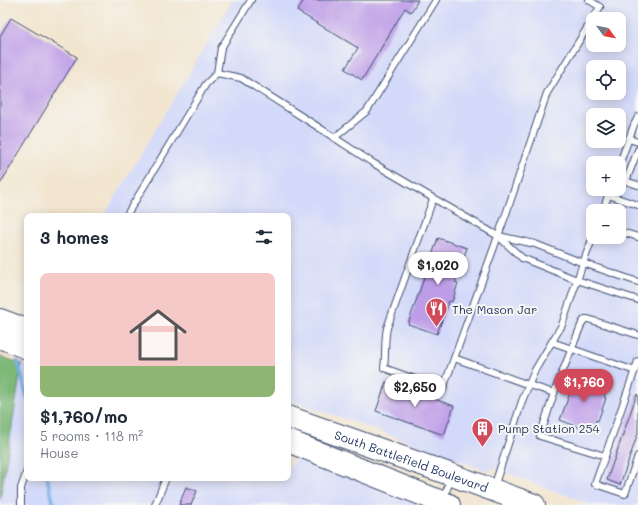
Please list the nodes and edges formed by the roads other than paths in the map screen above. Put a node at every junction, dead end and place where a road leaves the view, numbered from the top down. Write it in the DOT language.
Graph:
graph roads {
  1 [pos="251,0"];
  2 [pos="436,0"];
  3 [pos="589,0"];
  4 [pos="217,73"];
  5 [pos="638,117"];
  6 [pos="334,138"];
  7 [pos="629,139"];
  8 [pos="638,142"];
  9 [pos="638,150"];
  10 [pos="622,156"];
  11 [pos="626,181"];
  12 [pos="638,185"];
  13 [pos="618,196"];
  14 [pos="433,199"];
  15 [pos="638,205"];
  16 [pos="128,213"];
  17 [pos="626,234"];
  18 [pos="498,236"];
  19 [pos="638,238"];
  20 [pos="590,244"];
  21 [pos="583,263"];
  22 [pos="577,280"];
  23 [pos="638,282"];
  24 [pos="638,300"];
  25 [pos="0,320"];
  26 [pos="24,329"];
  27 [pos="638,335"];
  28 [pos="0,337"];
  29 [pos="552,342"];
  30 [pos="24,347"];
  31 [pos="571,349"];
  32 [pos="454,358"];
  33 [pos="638,361"];
  34 [pos="634,371"];
  35 [pos="529,385"];
  36 [pos="554,392"];
  37 [pos="291,418"];
  38 [pos="291,442"];
  39 [pos="605,456"];
  40 [pos="638,456"];
  41 [pos="452,475"];
  42 [pos="24,480"];
  43 [pos="165,481"];
  44 [pos="493,490"];
  45 [pos="444,504"];
  46 [pos="20,505"];
  47 [pos="155,505"];
  48 [pos="534,505"];
  1 -- 4 [label="lane"];
  2 -- 6 [label="lane"];
  3 -- 18 [label="lane"];
  4 -- 6 [label="lane"];
  4 -- 16 [label="lane"];
  5 -- 7 [label="lane"];
  6 -- 14 [label="lane"];
  7 -- 8 [label="lane"];
  7 -- 10 [label="lane"];
  9 -- 11 [label="lane"];
  11 -- 12 [label="lane"];
  13 -- 15 [label="lane"];
  14 -- 18 [label="lane"];
  14 -- 32 [label="lane"];
  17 -- 19 [label="lane"];
  18 -- 21 [label="lane"];
  18 -- 22 [label="lane"];
  18 -- 32 [label="lane"];
  20 -- 21 [label="lane"];
  21 -- 22 [label="lane"];
  21 -- 23 [label="lane"];
  22 -- 24 [label="lane"];
  22 -- 29 [label="lane"];
  25 -- 26 [label="highway"];
  27 -- 31 [label="lane"];
  28 -- 30 [label="highway"];
  29 -- 31 [label="lane"];
  29 -- 35 [label="lane"];
  31 -- 34 [label="lane"];
  31 -- 36 [label="lane"];
  32 -- 35 [label="lane"];
  33 -- 34 [label="lane"];
  34 -- 39 [label="lane"];
  35 -- 36 [label="lane"];
  35 -- 44 [label="lane"];
  36 -- 39 [label="lane"];
  37 -- 41 [label="highway, South Battlefield Boulevard"];
  38 -- 45 [label="highway, South Battlefield Boulevard"];
  39 -- 40 [label="lane"];
  41 -- 44 [label="highway, South Battlefield Boulevard"];
  41 -- 45 [label="lane"];
  42 -- 46 [label="lane"];
  43 -- 47 [label="lane"];
  44 -- 48 [label="highway, South Battlefield Boulevard"];
}
